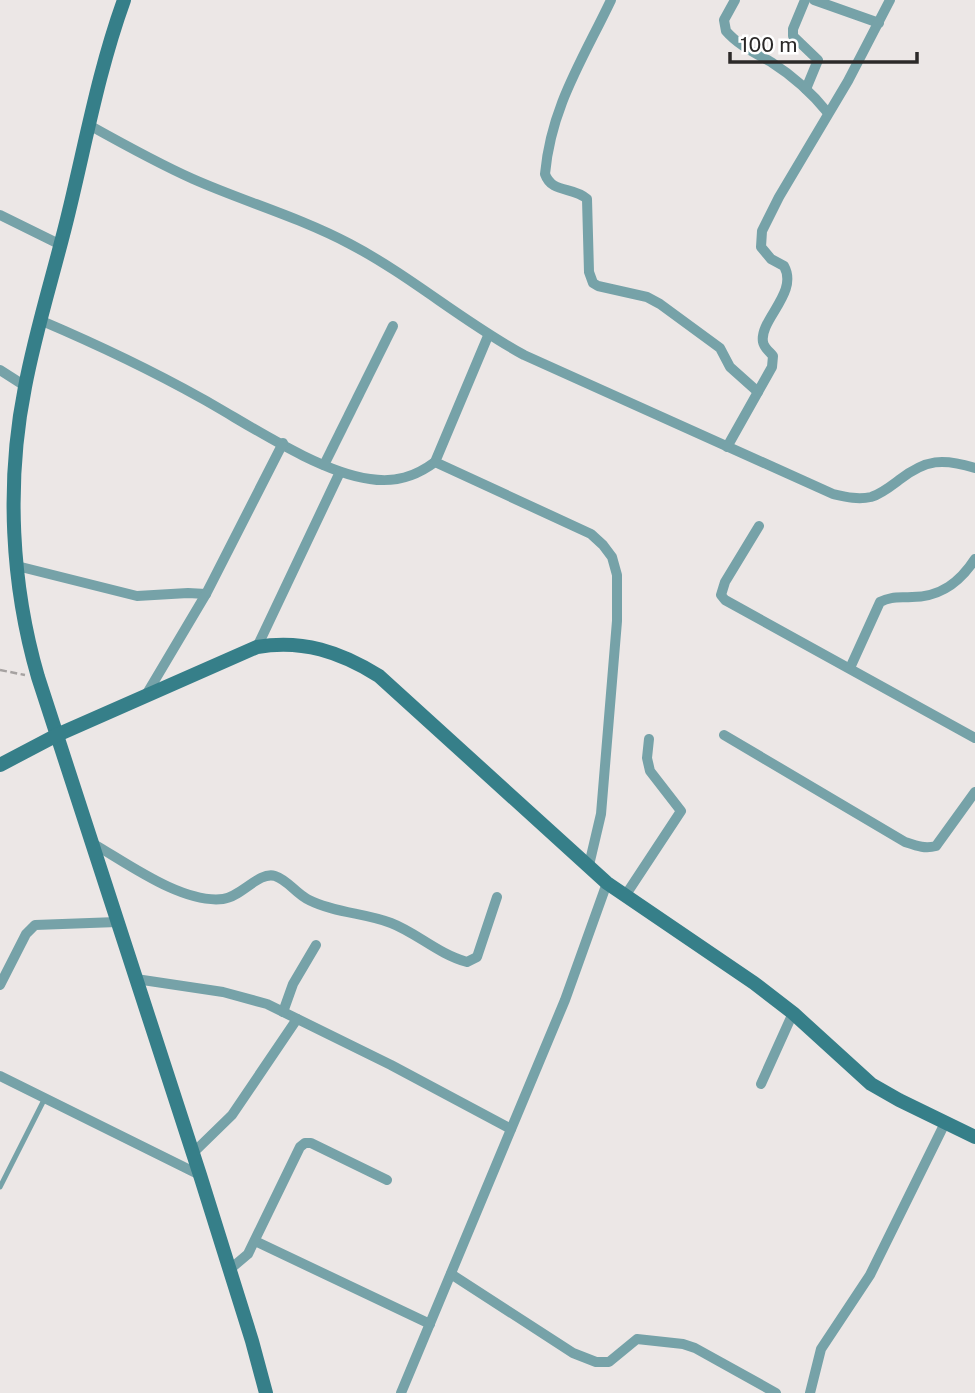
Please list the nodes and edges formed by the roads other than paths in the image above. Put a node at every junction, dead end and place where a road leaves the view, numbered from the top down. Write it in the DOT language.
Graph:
graph roads {
  1 [pos="124,0"];
  2 [pos="611,0"];
  3 [pos="735,0"];
  4 [pos="805,0"];
  5 [pos="814,0"];
  6 [pos="890,0"];
  7 [pos="879,23"];
  8 [pos="806,89"];
  9 [pos="828,113"];
  10 [pos="89,125"];
  11 [pos="0,215"];
  12 [pos="61,245"];
  13 [pos="42,321"];
  14 [pos="393,326"];
  15 [pos="488,336"];
  16 [pos="0,370"];
  17 [pos="25,386"];
  18 [pos="758,391"];
  19 [pos="283,443"];
  20 [pos="727,447"];
  21 [pos="435,462"];
  22 [pos="324,465"];
  23 [pos="975,468"];
  24 [pos="340,472"];
  25 [pos="759,526"];
  26 [pos="975,559"];
  27 [pos="17,566"];
  28 [pos="206,594"];
  29 [pos="257,647"];
  30 [pos="850,668"];
  31 [pos="146,695"];
  32 [pos="57,735"];
  33 [pos="724,735"];
  34 [pos="975,738"];
  35 [pos="649,739"];
  36 [pos="0,765"];
  37 [pos="975,792"];
  38 [pos="91,843"];
  39 [pos="589,865"];
  40 [pos="607,883"];
  41 [pos="625,896"];
  42 [pos="497,897"];
  43 [pos="117,922"];
  44 [pos="317,945"];
  45 [pos="136,979"];
  46 [pos="0,985"];
  47 [pos="283,1012"];
  48 [pos="793,1013"];
  49 [pos="297,1019"];
  50 [pos="0,1076"];
  51 [pos="761,1083"];
  52 [pos="45,1098"];
  53 [pos="945,1123"];
  54 [pos="511,1129"];
  55 [pos="975,1137"];
  56 [pos="193,1153"];
  57 [pos="200,1175"];
  58 [pos="387,1180"];
  59 [pos="0,1187"];
  60 [pos="255,1241"];
  61 [pos="229,1270"];
  62 [pos="452,1274"];
  63 [pos="430,1324"];
  64 [pos="265,1393"];
  65 [pos="401,1393"];
  66 [pos="776,1393"];
  67 [pos="810,1393"];
  1 -- 10 [label="street"];
  2 -- 18 [label="street"];
  3 -- 8 [label="street"];
  4 -- 8 [label="street"];
  5 -- 7 [label="street"];
  6 -- 7 [label="street"];
  7 -- 9 [label="street"];
  8 -- 9 [label="street"];
  9 -- 18 [label="street"];
  10 -- 12 [label="street"];
  10 -- 15 [label="street"];
  11 -- 12 [label="street"];
  12 -- 13 [label="street"];
  13 -- 17 [label="street"];
  13 -- 19 [label="street"];
  14 -- 22 [label="street"];
  15 -- 20 [label="street"];
  15 -- 21 [label="street"];
  16 -- 17 [label="street"];
  17 -- 27 [label="street"];
  18 -- 20 [label="street"];
  19 -- 22 [label="street"];
  19 -- 28 [label="street"];
  20 -- 23 [label="street"];
  21 -- 24 [label="street"];
  21 -- 39 [label="street"];
  22 -- 24 [label="street"];
  24 -- 29 [label="street"];
  25 -- 30 [label="street"];
  26 -- 30 [label="street"];
  27 -- 28 [label="street"];
  27 -- 32 [label="street"];
  28 -- 31 [label="street"];
  29 -- 31 [label="street"];
  29 -- 39 [label="street"];
  30 -- 34 [label="street"];
  31 -- 32 [label="street"];
  32 -- 36 [label="street"];
  32 -- 38 [label="street"];
  33 -- 37 [label="street"];
  35 -- 41 [label="street"];
  38 -- 42 [label="street"];
  38 -- 43 [label="street"];
  39 -- 40 [label="street"];
  40 -- 41 [label="street"];
  40 -- 54 [label="street"];
  41 -- 48 [label="street"];
  43 -- 45 [label="street"];
  43 -- 46 [label="street"];
  44 -- 47 [label="street"];
  45 -- 47 [label="street"];
  45 -- 56 [label="street"];
  47 -- 49 [label="street"];
  48 -- 51 [label="street"];
  48 -- 53 [label="street"];
  49 -- 54 [label="street"];
  49 -- 56 [label="street"];
  50 -- 52 [label="street"];
  52 -- 57 [label="street"];
  52 -- 59 [label="lane"];
  53 -- 55 [label="street"];
  53 -- 67 [label="street"];
  54 -- 62 [label="street"];
  56 -- 57 [label="street"];
  57 -- 61 [label="street"];
  58 -- 60 [label="street"];
  60 -- 61 [label="street"];
  60 -- 63 [label="street"];
  61 -- 64 [label="street"];
  62 -- 63 [label="street"];
  62 -- 66 [label="street"];
  63 -- 65 [label="street"];
}
